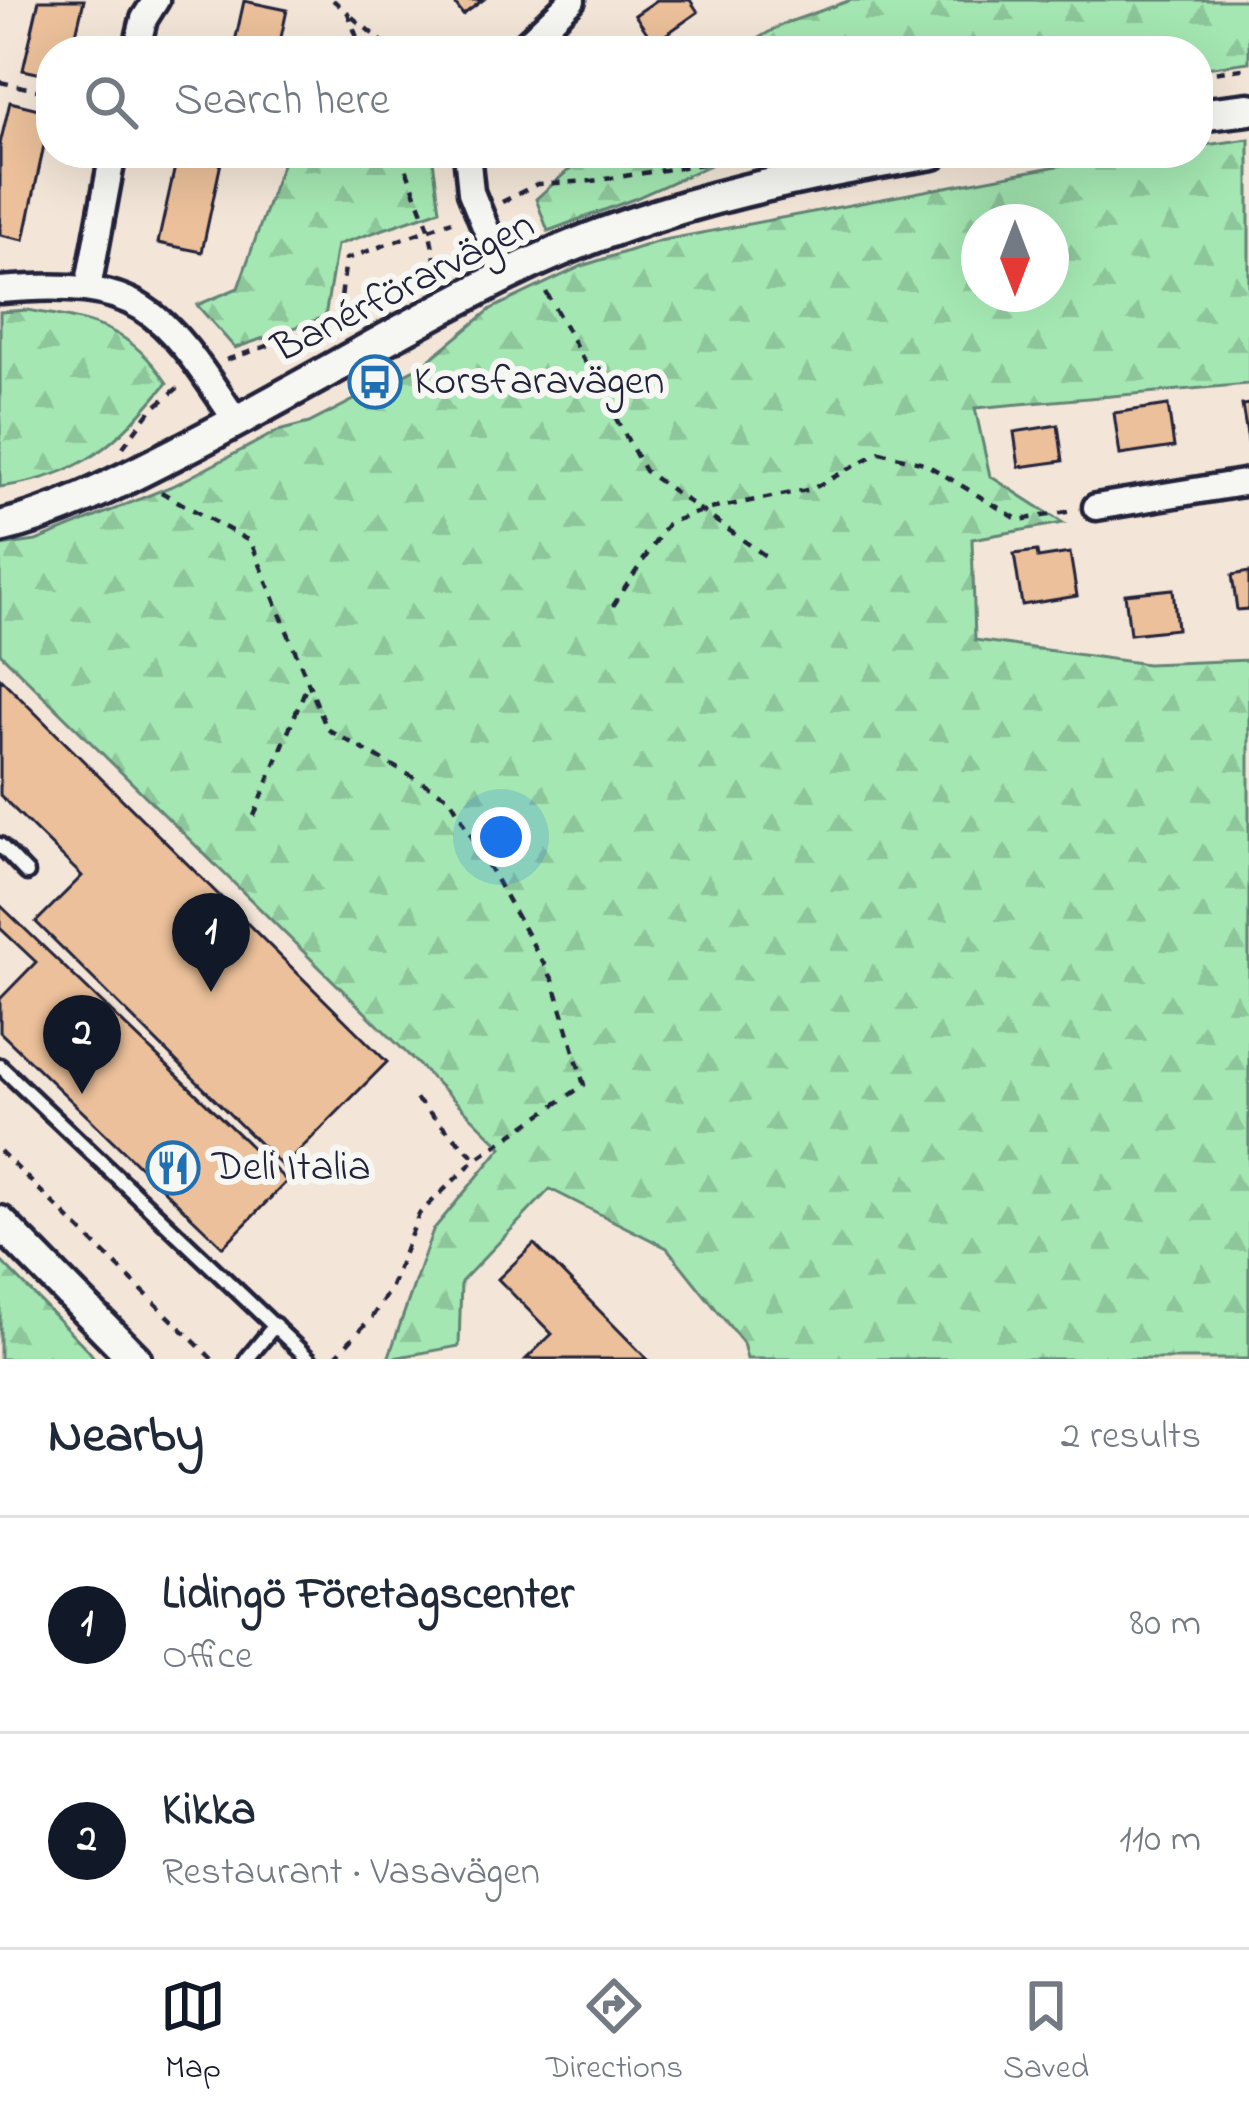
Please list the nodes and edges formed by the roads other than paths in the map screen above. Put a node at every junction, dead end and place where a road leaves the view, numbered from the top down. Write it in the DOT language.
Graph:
graph roads {
  1 [pos="156,0"];
  2 [pos="572,0"];
  3 [pos="140,36"];
  4 [pos="535,36"];
  5 [pos="1249,109"];
  6 [pos="1213,113"];
  7 [pos="110,168"];
  8 [pos="469,168"];
  9 [pos="847,168"];
  10 [pos="518,270"];
  11 [pos="88,287"];
  12 [pos="0,290"];
  13 [pos="238,422"];
  14 [pos="1249,482"];
  15 [pos="1096,507"];
  16 [pos="0,527"];
  17 [pos="0,845"];
  18 [pos="27,873"];
  19 [pos="0,1066"];
  20 [pos="0,1222"];
  21 [pos="274,1325"];
  22 [pos="136,1359"];
  23 [pos="247,1359"];
  24 [pos="309,1359"];
  1 -- 3 [label="street"];
  2 -- 4 [label="street"];
  5 -- 6 [label="street"];
  7 -- 11 [label="street"];
  8 -- 10 [label="street"];
  9 -- 10 [label="street, Banérförarvägen"];
  10 -- 13 [label="street, Banérförarvägen"];
  11 -- 12 [label="street"];
  11 -- 13 [label="street"];
  13 -- 16 [label="street, Banérförarvägen"];
  14 -- 15 [label="street"];
  17 -- 18 [label="lane"];
  19 -- 21 [label="lane"];
  20 -- 22 [label="street"];
  21 -- 23 [label="lane"];
  21 -- 24 [label="lane"];
}
